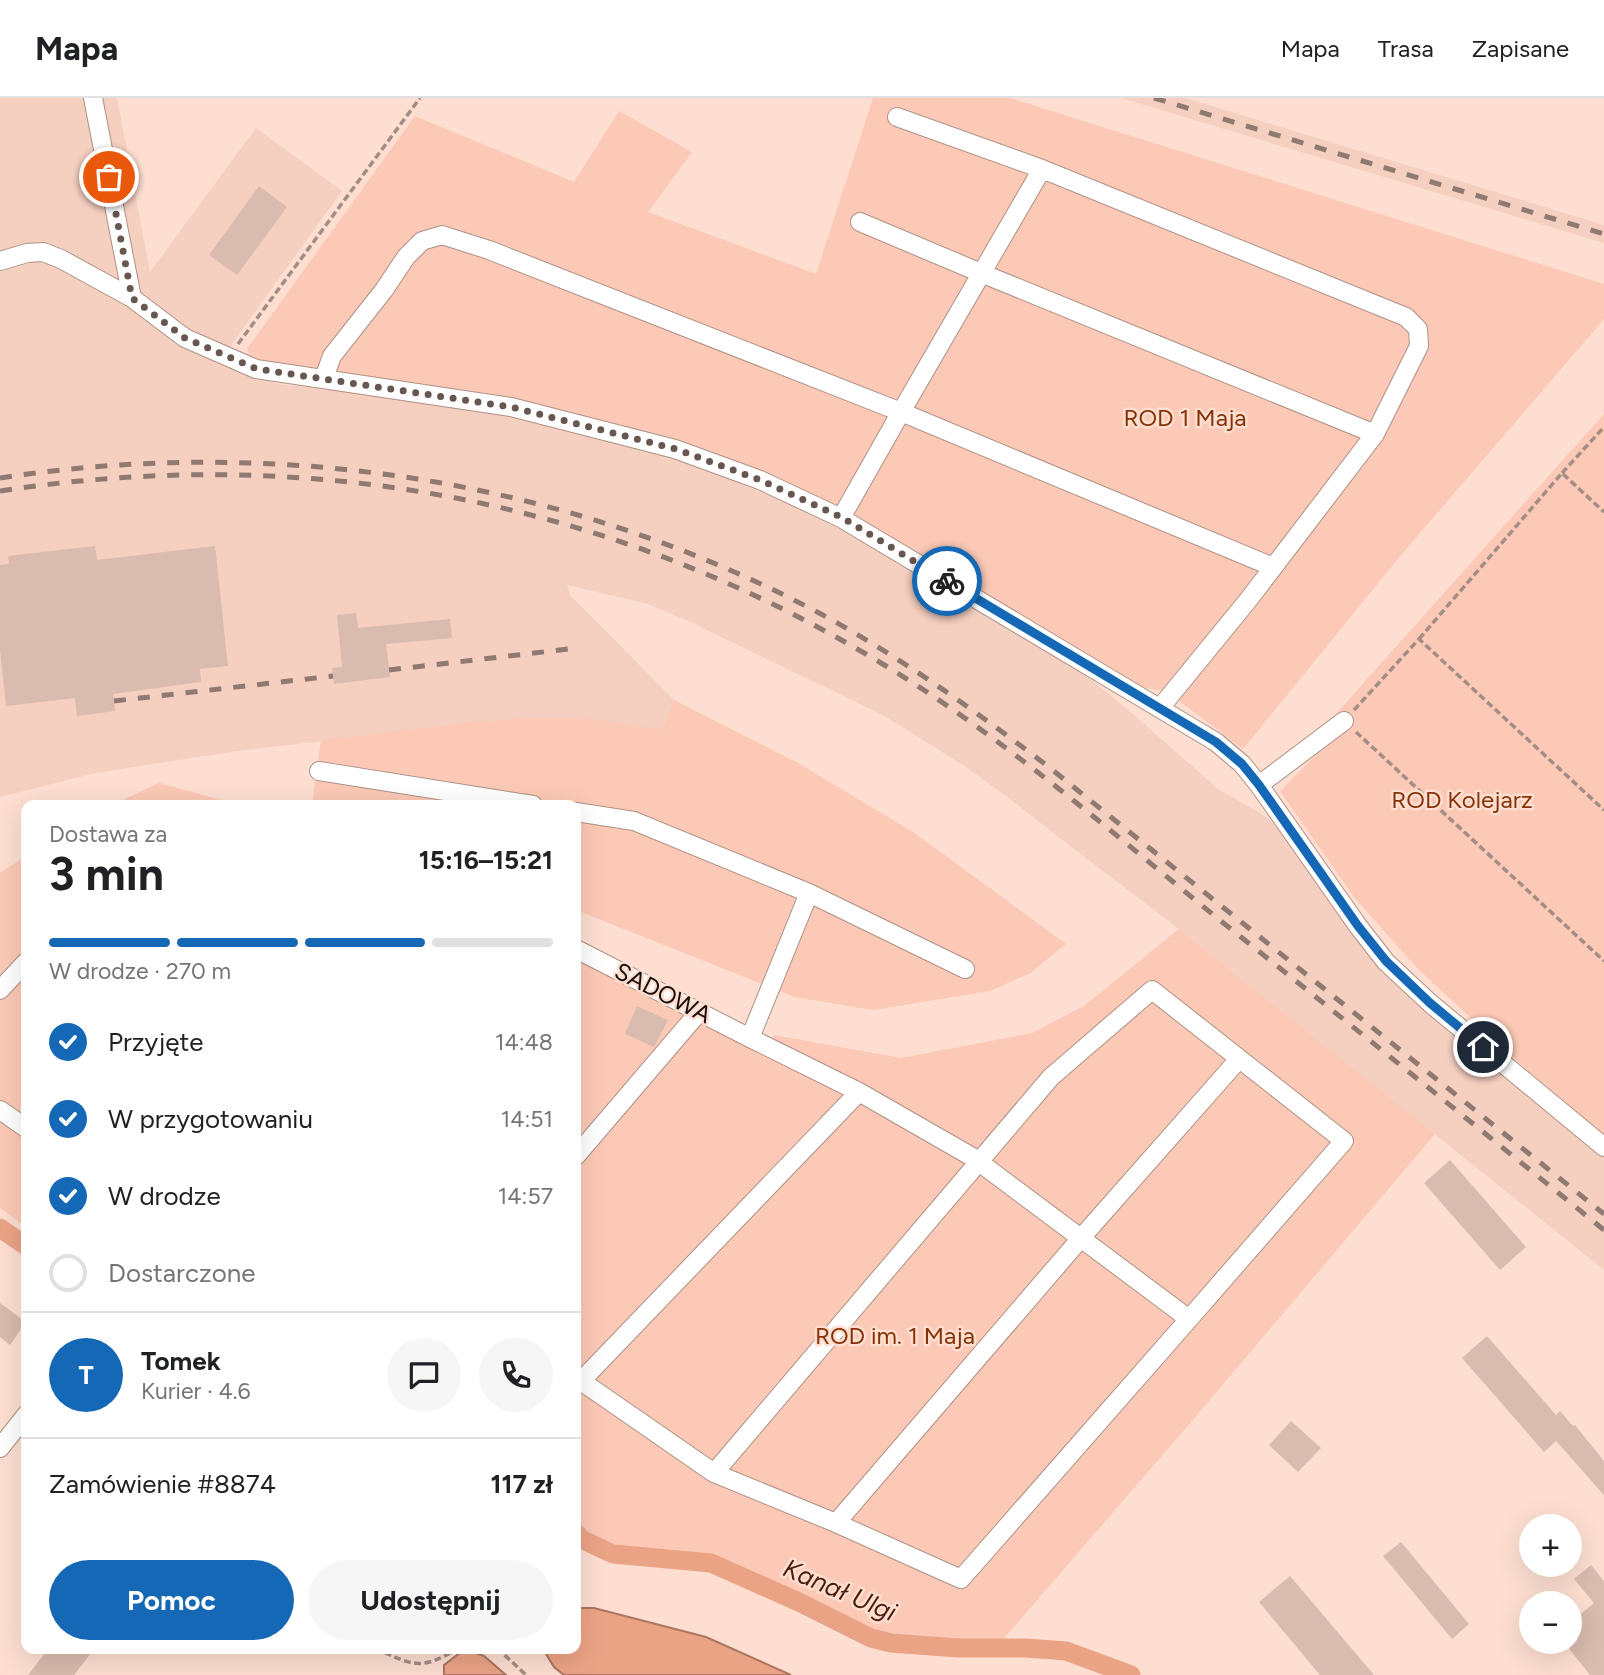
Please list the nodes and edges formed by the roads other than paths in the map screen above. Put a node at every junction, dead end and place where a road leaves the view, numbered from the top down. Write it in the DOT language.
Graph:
graph roads {
  1 [pos="93,98"];
  2 [pos="897,117"];
  3 [pos="1042,169"];
  4 [pos="860,222"];
  5 [pos="0,261"];
  6 [pos="981,273"];
  7 [pos="132,298"];
  8 [pos="324,378"];
  9 [pos="901,412"];
  10 [pos="1375,434"];
  11 [pos="841,517"];
  12 [pos="1273,567"];
  13 [pos="1160,708"];
  14 [pos="1344,721"];
  15 [pos="319,771"];
  16 [pos="1259,785"];
  17 [pos="502,800"];
  18 [pos="581,813"];
  19 [pos="809,892"];
  20 [pos="581,952"];
  21 [pos="21,967"];
  22 [pos="965,969"];
  23 [pos="0,990"];
  24 [pos="699,1012"];
  25 [pos="750,1038"];
  26 [pos="1239,1059"];
  27 [pos="859,1092"];
  28 [pos="0,1110"];
  29 [pos="21,1125"];
  30 [pos="1604,1146"];
  31 [pos="581,1150"];
  32 [pos="979,1162"];
  33 [pos="1081,1238"];
  34 [pos="1189,1319"];
  35 [pos="581,1376"];
  36 [pos="581,1381"];
  37 [pos="21,1421"];
  38 [pos="0,1448"];
  39 [pos="713,1473"];
  40 [pos="836,1523"];
  1 -- 7 [label="street"];
  2 -- 3 [label="street"];
  3 -- 6 [label="street"];
  3 -- 10 [label="street"];
  4 -- 6 [label="street"];
  5 -- 7 [label="street"];
  6 -- 9 [label="street"];
  6 -- 10 [label="street"];
  7 -- 8 [label="street"];
  8 -- 9 [label="street"];
  8 -- 11 [label="street"];
  9 -- 11 [label="street"];
  9 -- 12 [label="street"];
  10 -- 12 [label="street"];
  11 -- 13 [label="street"];
  12 -- 13 [label="street"];
  13 -- 16 [label="street"];
  14 -- 16 [label="street"];
  15 -- 17 [label="street"];
  16 -- 30 [label="street"];
  18 -- 19 [label="street"];
  19 -- 22 [label="street"];
  19 -- 25 [label="street"];
  20 -- 24 [label="street, SADOWA"];
  21 -- 23 [label="street"];
  24 -- 25 [label="street, SADOWA"];
  24 -- 31 [label="street"];
  25 -- 27 [label="street, SADOWA"];
  26 -- 32 [label="street"];
  26 -- 33 [label="street"];
  26 -- 34 [label="street"];
  27 -- 32 [label="street, SADOWA"];
  27 -- 35 [label="street"];
  28 -- 29 [label="street"];
  32 -- 33 [label="street, SADOWA"];
  32 -- 39 [label="street"];
  33 -- 34 [label="street, SADOWA"];
  33 -- 40 [label="street"];
  34 -- 40 [label="street"];
  36 -- 39 [label="street"];
  37 -- 38 [label="street"];
  39 -- 40 [label="street"];
}
